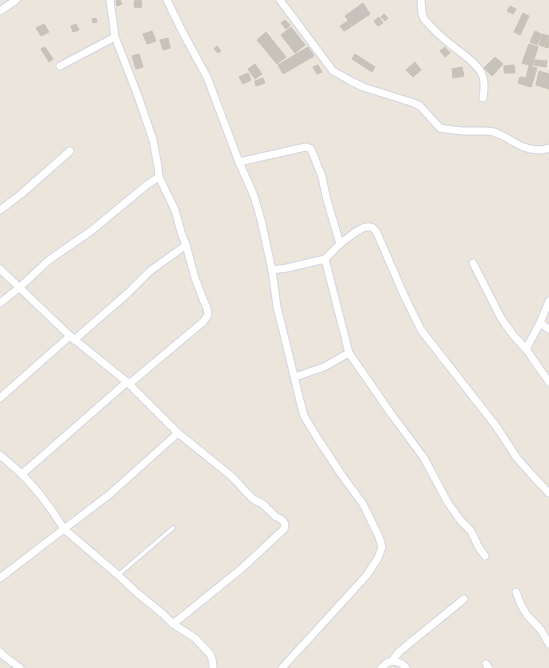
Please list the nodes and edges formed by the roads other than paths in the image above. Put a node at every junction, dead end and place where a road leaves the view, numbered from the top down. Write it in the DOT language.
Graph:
graph roads {
  1 [pos="16,0"];
  2 [pos="110,0"];
  3 [pos="167,0"];
  4 [pos="280,0"];
  5 [pos="421,0"];
  6 [pos="0,11"];
  7 [pos="115,37"];
  8 [pos="60,66"];
  9 [pos="484,98"];
  10 [pos="549,148"];
  11 [pos="70,151"];
  12 [pos="239,162"];
  13 [pos="158,177"];
  14 [pos="0,210"];
  15 [pos="340,244"];
  16 [pos="186,246"];
  17 [pos="325,259"];
  18 [pos="473,263"];
  19 [pos="0,269"];
  20 [pos="272,270"];
  21 [pos="19,288"];
  22 [pos="549,301"];
  23 [pos="0,303"];
  24 [pos="540,324"];
  25 [pos="549,329"];
  26 [pos="72,338"];
  27 [pos="526,349"];
  28 [pos="349,353"];
  29 [pos="295,377"];
  30 [pos="549,382"];
  31 [pos="128,383"];
  32 [pos="0,398"];
  33 [pos="178,433"];
  34 [pos="0,455"];
  35 [pos="22,474"];
  36 [pos="549,493"];
  37 [pos="173,528"];
  38 [pos="64,529"];
  39 [pos="485,556"];
  40 [pos="118,576"];
  41 [pos="0,578"];
  42 [pos="516,592"];
  43 [pos="464,599"];
  44 [pos="173,624"];
  45 [pos="549,644"];
  46 [pos="1,656"];
  47 [pos="392,661"];
  48 [pos="213,666"];
  49 [pos="20,668"];
  50 [pos="282,668"];
  51 [pos="381,668"];
  52 [pos="406,668"];
  1 -- 6 [label="street"];
  2 -- 7 [label="street"];
  3 -- 12 [label="street"];
  4 -- 10 [label="street"];
  5 -- 9 [label="street"];
  7 -- 8 [label="street"];
  7 -- 13 [label="street"];
  11 -- 14 [label="street"];
  12 -- 15 [label="street"];
  12 -- 20 [label="street"];
  13 -- 16 [label="street"];
  13 -- 21 [label="street"];
  15 -- 17 [label="street"];
  15 -- 36 [label="street"];
  16 -- 26 [label="street"];
  16 -- 31 [label="street"];
  17 -- 20 [label="street"];
  17 -- 28 [label="street"];
  18 -- 27 [label="street"];
  19 -- 21 [label="street"];
  20 -- 29 [label="street"];
  21 -- 23 [label="street"];
  21 -- 26 [label="street"];
  22 -- 24 [label="street"];
  24 -- 25 [label="street"];
  24 -- 27 [label="street"];
  26 -- 31 [label="street"];
  26 -- 32 [label="street"];
  27 -- 30 [label="street"];
  28 -- 29 [label="street"];
  28 -- 39 [label="street"];
  29 -- 50 [label="street"];
  31 -- 33 [label="street"];
  31 -- 35 [label="street"];
  33 -- 38 [label="street"];
  33 -- 44 [label="street"];
  34 -- 35 [label="street"];
  35 -- 38 [label="street"];
  37 -- 40 [label="lane"];
  38 -- 40 [label="street"];
  38 -- 41 [label="street"];
  40 -- 44 [label="street"];
  42 -- 45 [label="street"];
  43 -- 47 [label="street"];
  44 -- 48 [label="street"];
  46 -- 49 [label="street"];
  47 -- 51 [label="street"];
  47 -- 52 [label="street"];
}
